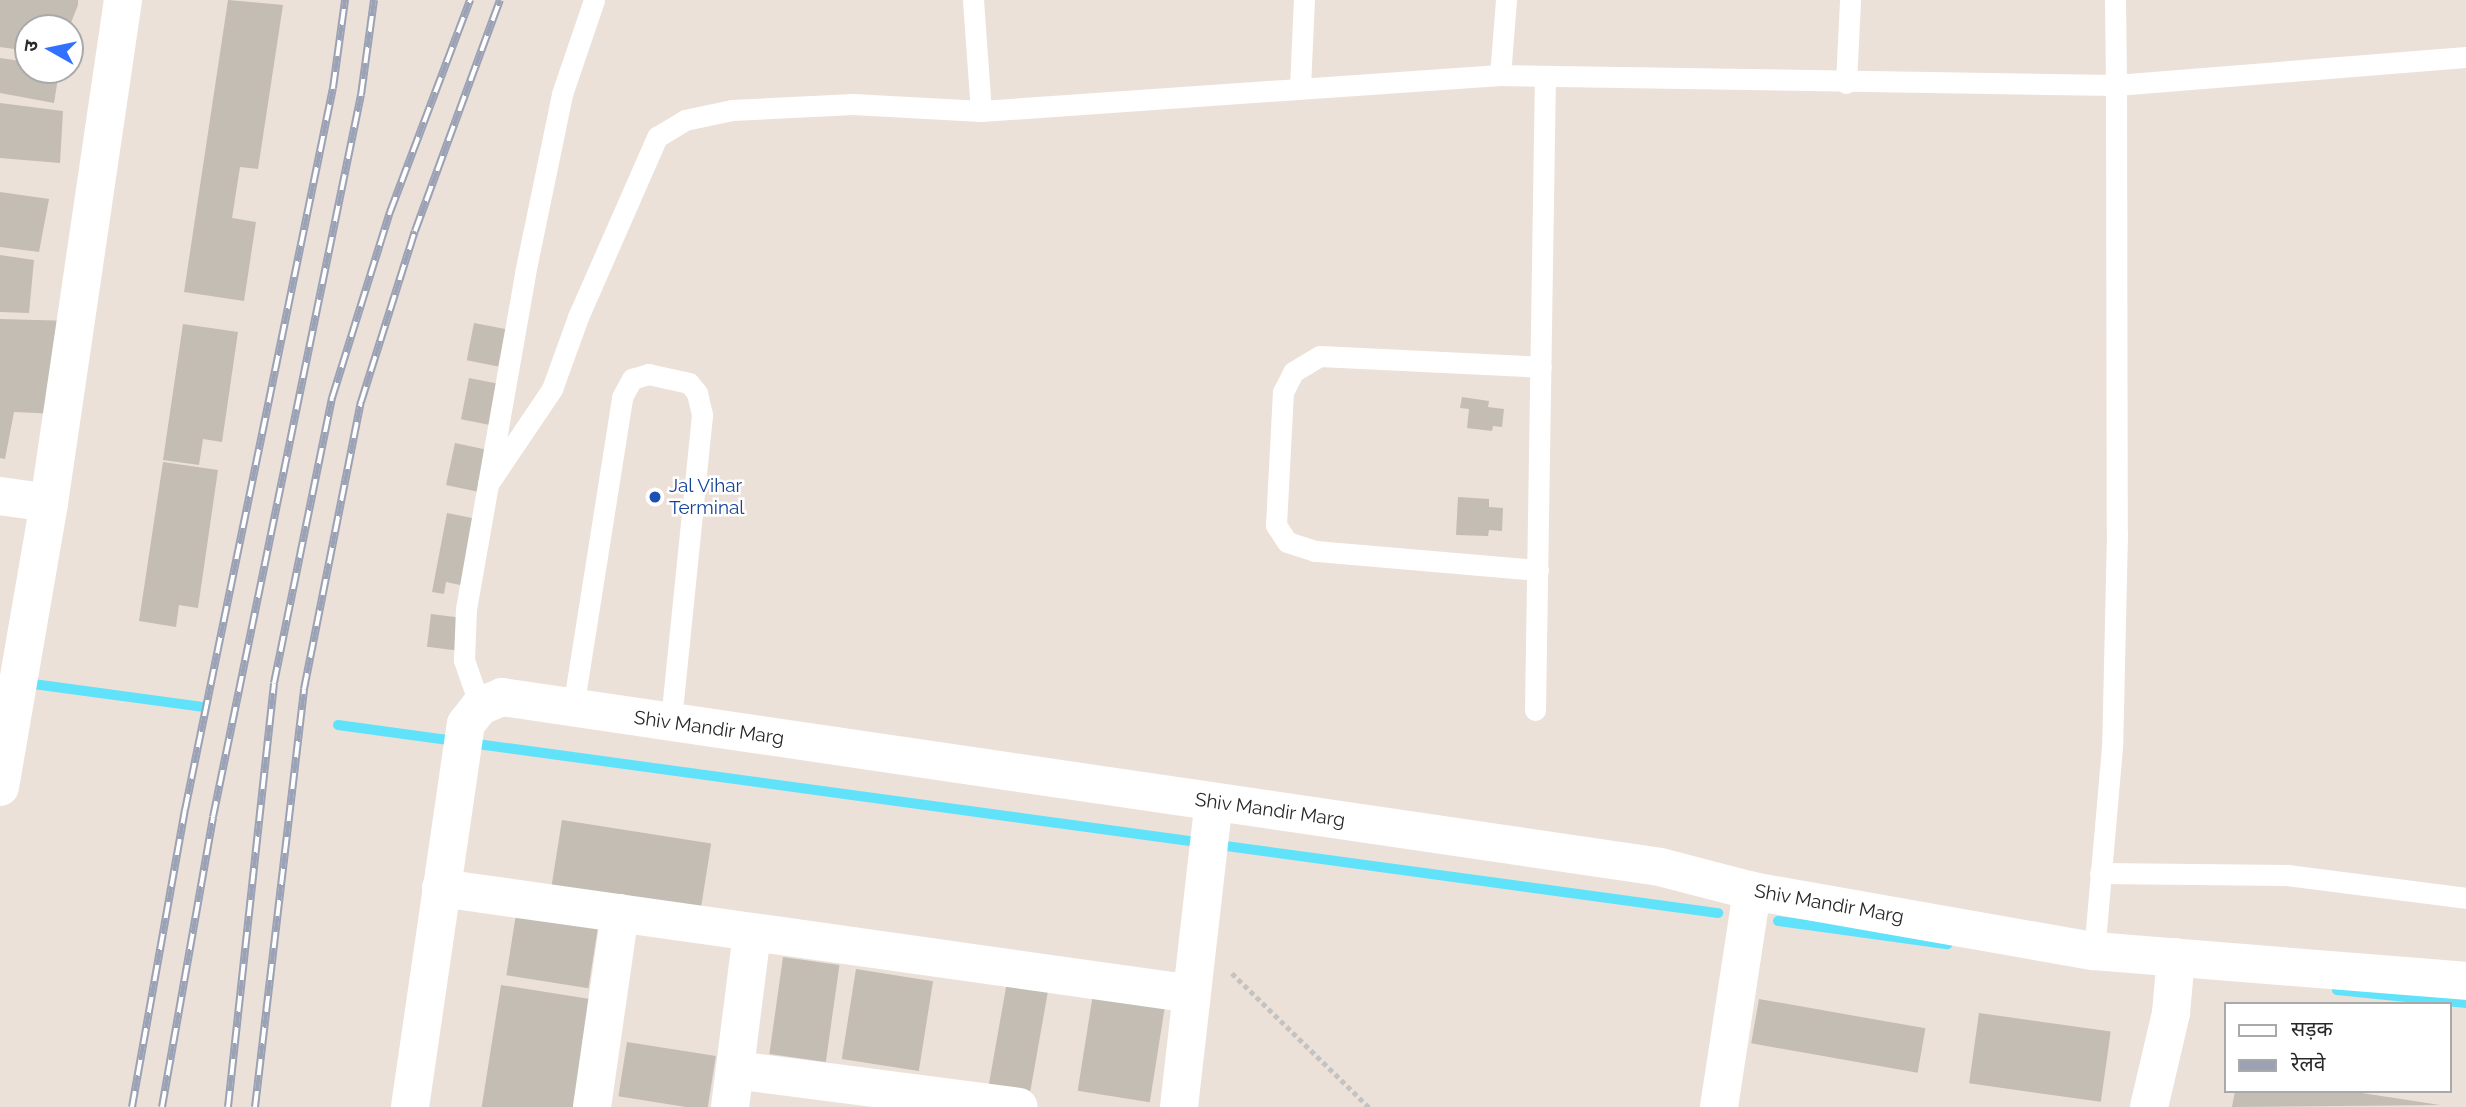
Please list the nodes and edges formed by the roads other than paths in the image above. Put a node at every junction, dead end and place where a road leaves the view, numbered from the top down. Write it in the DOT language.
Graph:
graph roads {
  1 [pos="123,0"];
  2 [pos="594,0"];
  3 [pos="973,0"];
  4 [pos="1304,0"];
  5 [pos="1506,0"];
  6 [pos="1850,0"];
  7 [pos="2115,0"];
  8 [pos="2466,57"];
  9 [pos="1500,75"];
  10 [pos="1545,76"];
  11 [pos="1846,83"];
  12 [pos="2116,85"];
  13 [pos="1300,87"];
  14 [pos="981,111"];
  15 [pos="1541,367"];
  16 [pos="488,484"];
  17 [pos="0,496"];
  18 [pos="49,503"];
  19 [pos="1538,570"];
  20 [pos="573,708"];
  21 [pos="1535,710"];
  22 [pos="671,722"];
  23 [pos="468,729"];
  24 [pos="0,788"];
  25 [pos="1211,828"];
  26 [pos="2101,873"];
  27 [pos="441,888"];
  28 [pos="1752,891"];
  29 [pos="2466,898"];
  30 [pos="620,913"];
  31 [pos="752,932"];
  32 [pos="2094,951"];
  33 [pos="2176,957"];
  34 [pos="2466,981"];
  35 [pos="1192,994"];
  36 [pos="735,1070"];
  37 [pos="873,1098"];
  38 [pos="410,1107"];
  39 [pos="592,1107"];
  40 [pos="730,1107"];
  41 [pos="1019,1107"];
  42 [pos="1179,1107"];
  43 [pos="1719,1107"];
  44 [pos="2149,1107"];
  1 -- 18 [label="street"];
  2 -- 16 [label="lane"];
  3 -- 14 [label="lane"];
  4 -- 13 [label="lane"];
  5 -- 9 [label="lane"];
  6 -- 11 [label="lane"];
  7 -- 12 [label="lane"];
  8 -- 12 [label="lane"];
  9 -- 10 [label="lane"];
  9 -- 13 [label="lane"];
  10 -- 11 [label="lane"];
  10 -- 15 [label="lane"];
  11 -- 12 [label="lane"];
  12 -- 26 [label="lane"];
  13 -- 14 [label="lane"];
  14 -- 16 [label="lane"];
  15 -- 19 [label="lane"];
  15 -- 19 [label="lane"];
  16 -- 23 [label="lane"];
  17 -- 18 [label="street"];
  18 -- 24 [label="street"];
  19 -- 21 [label="lane"];
  20 -- 22 [label="street, Shiv Mandir Marg"];
  20 -- 22 [label="lane"];
  20 -- 23 [label="street, Shiv Mandir Marg"];
  22 -- 25 [label="street, Shiv Mandir Marg"];
  23 -- 27 [label="street"];
  25 -- 28 [label="street, Shiv Mandir Marg"];
  25 -- 35 [label="street"];
  26 -- 29 [label="lane"];
  26 -- 32 [label="lane"];
  27 -- 30 [label="street"];
  27 -- 38 [label="street"];
  28 -- 32 [label="street, Shiv Mandir Marg"];
  28 -- 43 [label="street"];
  30 -- 31 [label="street"];
  30 -- 39 [label="street"];
  31 -- 35 [label="street"];
  31 -- 36 [label="street"];
  32 -- 33 [label="street, Shiv Mandir Marg"];
  33 -- 34 [label="street, Shiv Mandir Marg"];
  33 -- 44 [label="street"];
  35 -- 42 [label="street"];
  36 -- 37 [label="street"];
  36 -- 40 [label="street"];
  37 -- 41 [label="street"];
}
